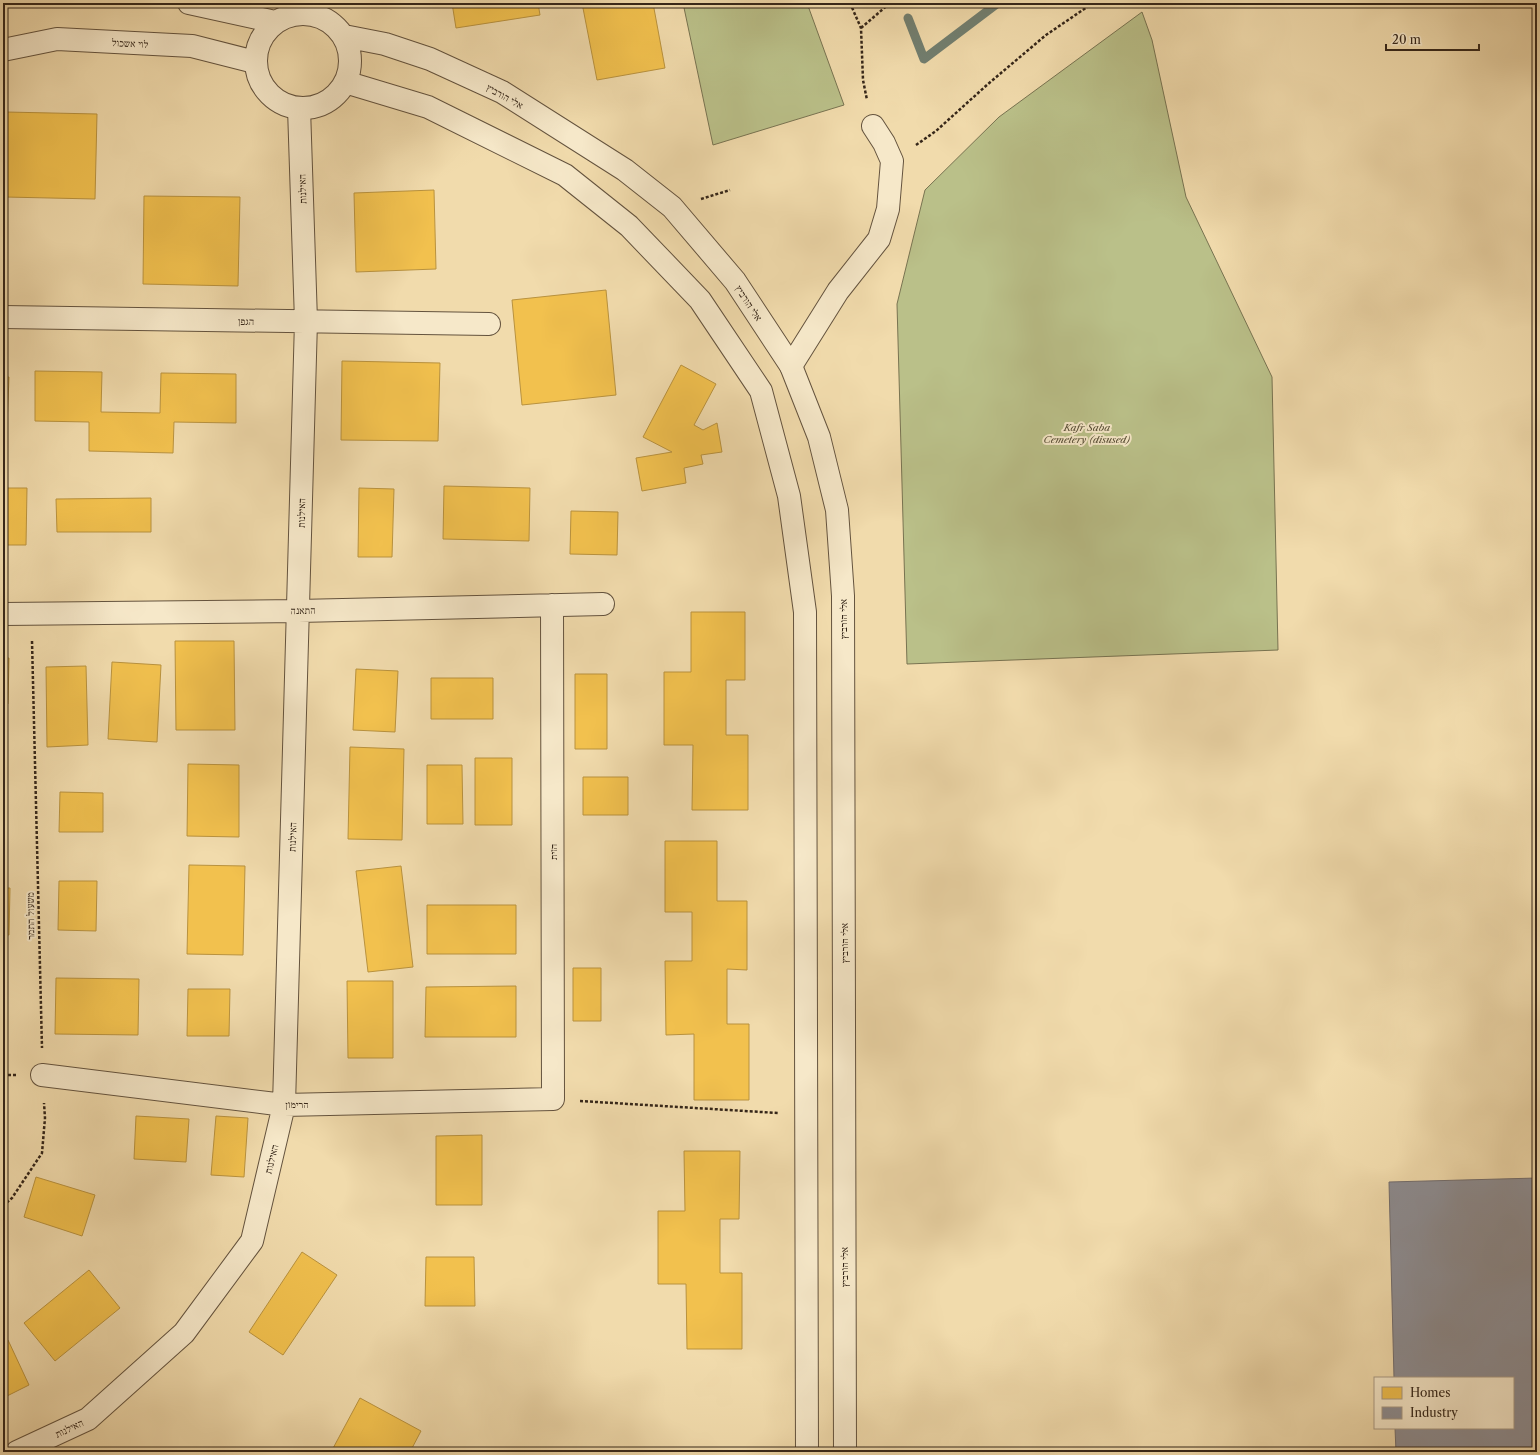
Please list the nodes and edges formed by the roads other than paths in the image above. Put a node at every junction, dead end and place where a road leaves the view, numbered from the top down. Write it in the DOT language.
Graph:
graph roads {
  1 [pos="188,3"];
  2 [pos="326,11"];
  3 [pos="275,22"];
  4 [pos="344,36"];
  5 [pos="3,50"];
  6 [pos="255,62"];
  7 [pos="345,82"];
  8 [pos="299,108"];
  9 [pos="873,126"];
  10 [pos="3,317"];
  11 [pos="306,321"];
  12 [pos="489,324"];
  13 [pos="791,366"];
  14 [pos="603,604"];
  15 [pos="552,605"];
  16 [pos="298,611"];
  17 [pos="3,614"];
  18 [pos="42,1075"];
  19 [pos="553,1099"];
  20 [pos="284,1105"];
  21 [pos="17,1452"];
  22 [pos="807,1452"];
  23 [pos="845,1452"];
  1 -- 3 [label="street"];
  2 -- 3 [label="street"];
  2 -- 4 [label="street"];
  3 -- 6 [label="street"];
  4 -- 7 [label="street"];
  4 -- 13 [label="street, אלי הורביץ"];
  5 -- 6 [label="street, לוי אשכול"];
  6 -- 8 [label="street"];
  7 -- 8 [label="street"];
  7 -- 22 [label="street"];
  8 -- 11 [label="street, האילנות"];
  9 -- 13 [label="street"];
  10 -- 11 [label="street, הגפן"];
  11 -- 12 [label="street, הגפן"];
  11 -- 16 [label="street, האילנות"];
  13 -- 23 [label="street, אלי הורביץ"];
  14 -- 15 [label="street, התאנה"];
  15 -- 16 [label="street, התאנה"];
  15 -- 19 [label="street, הזית"];
  16 -- 17 [label="street, התאנה"];
  16 -- 20 [label="street, האילנות"];
  18 -- 20 [label="street, הרימון"];
  19 -- 20 [label="street, הרימון"];
  20 -- 21 [label="street, האילנות"];
}
